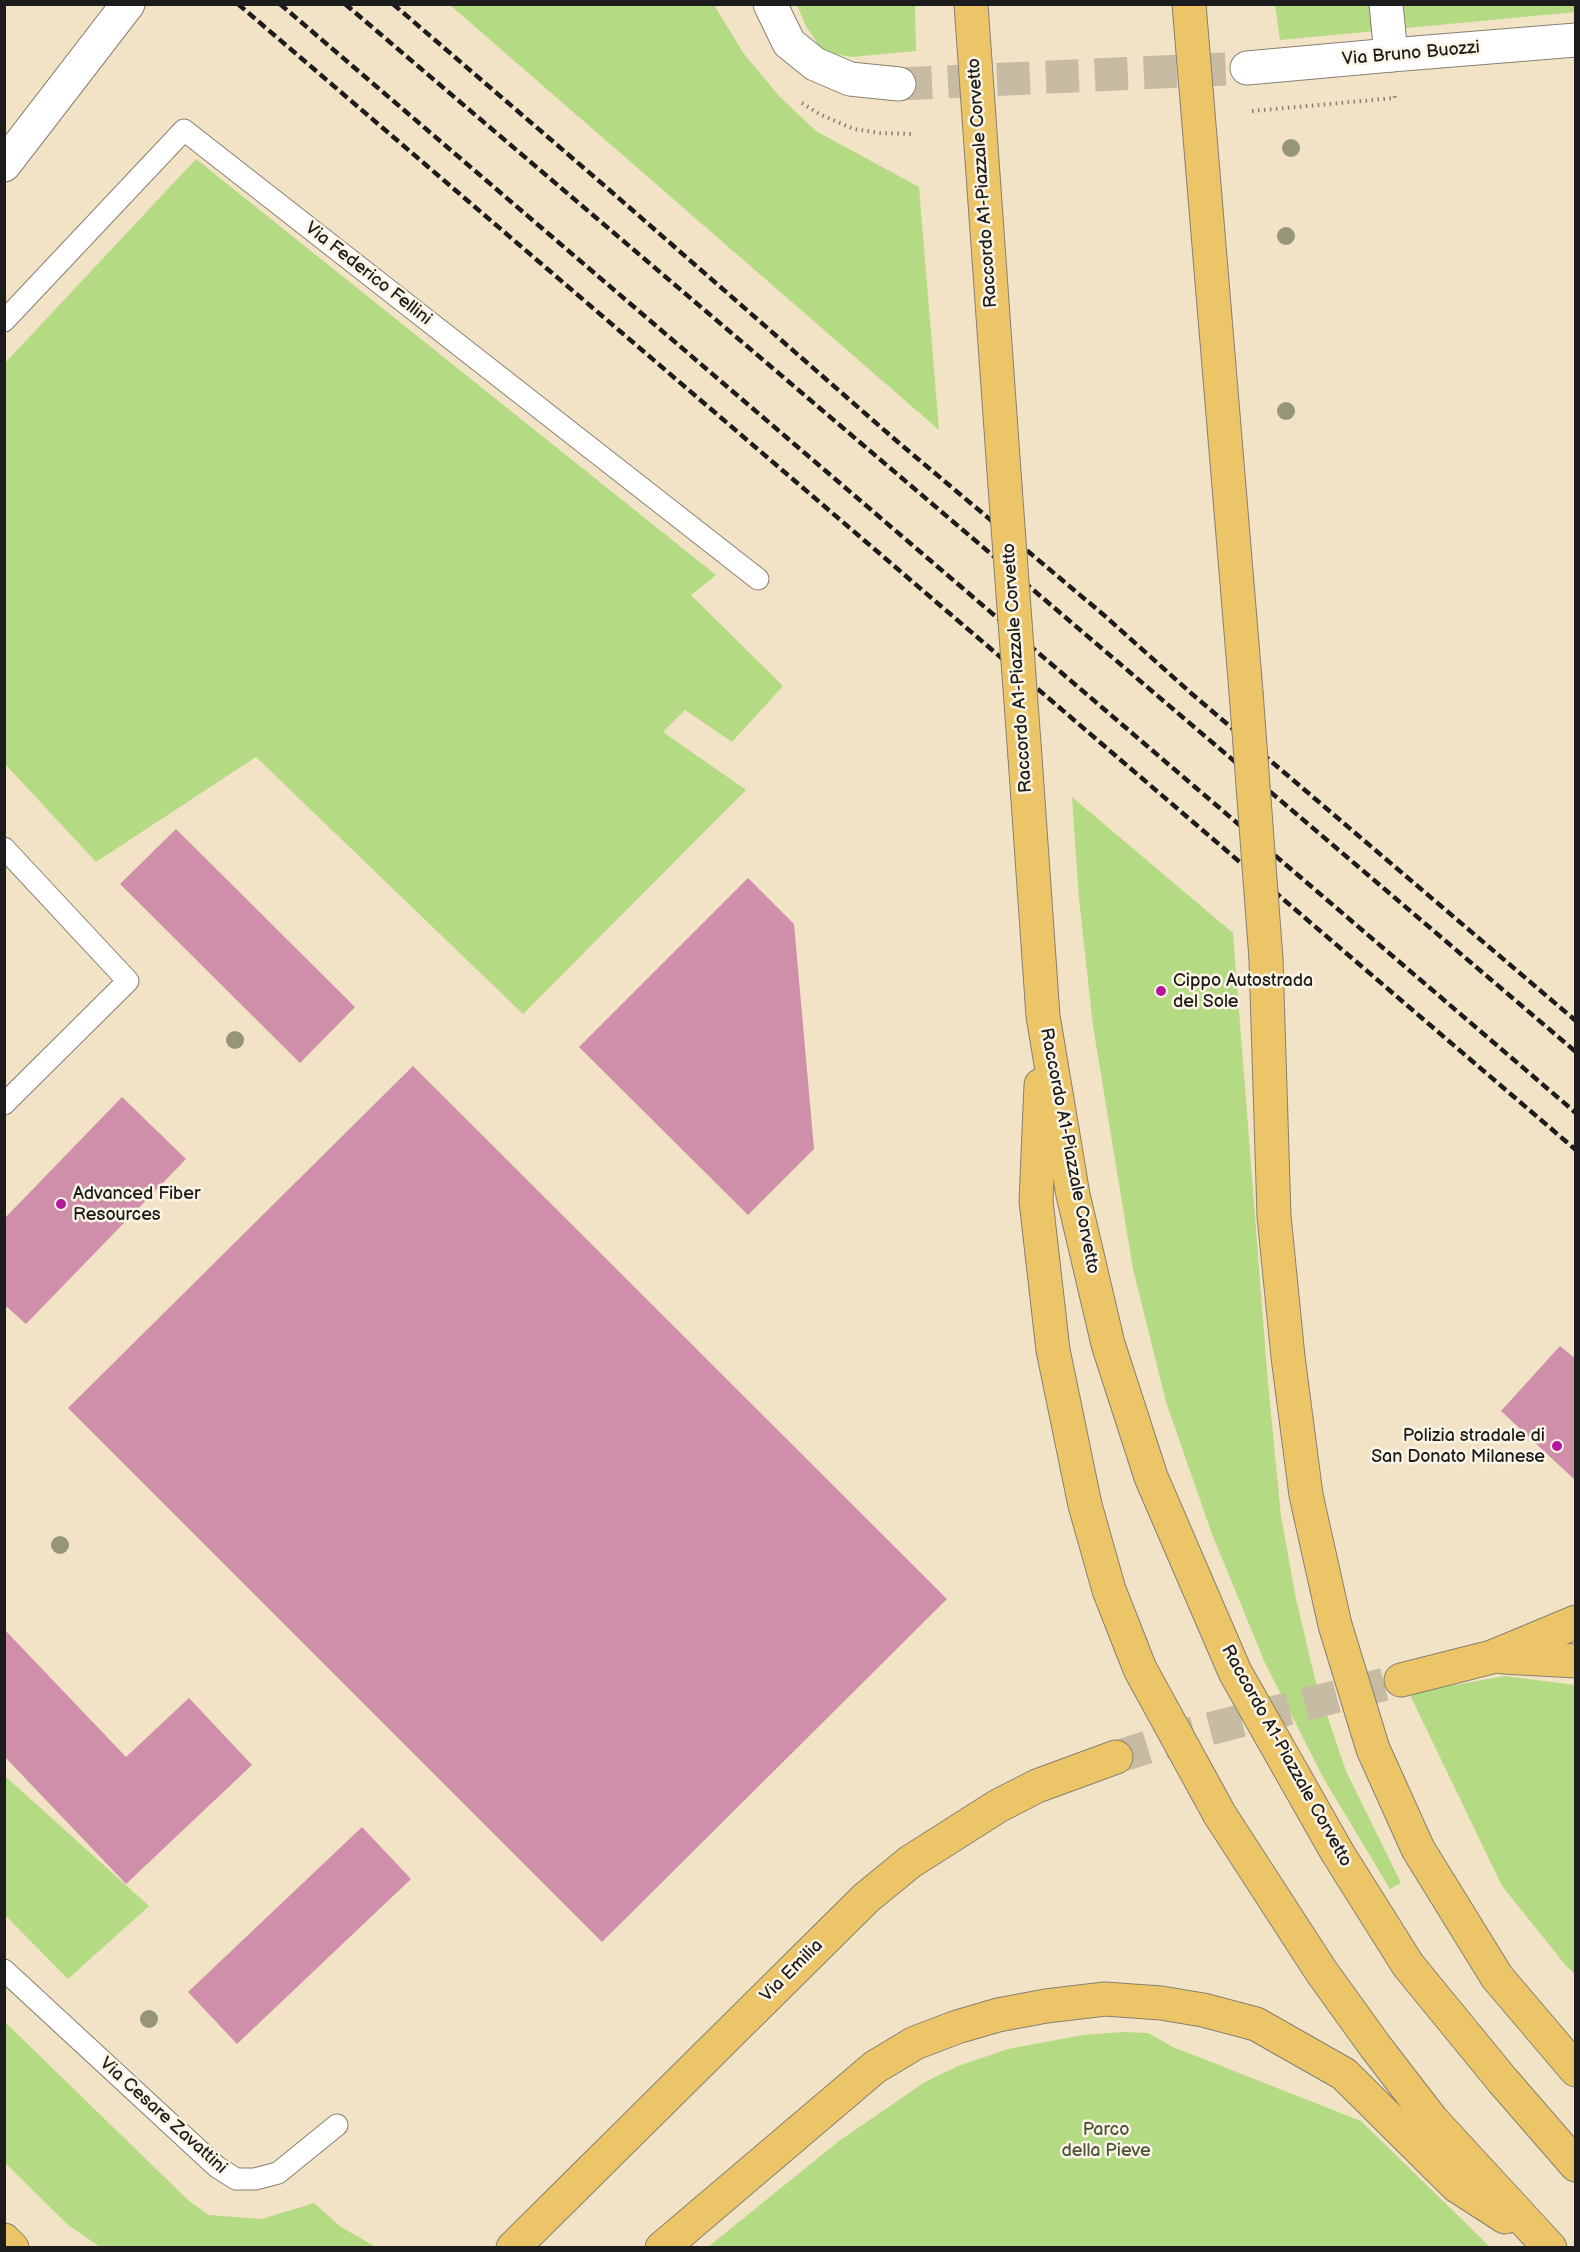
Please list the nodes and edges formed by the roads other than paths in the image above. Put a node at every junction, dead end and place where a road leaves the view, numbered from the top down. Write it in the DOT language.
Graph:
graph roads {
  1 [pos="128,4"];
  2 [pos="770,4"];
  3 [pos="971,4"];
  4 [pos="1189,4"];
  5 [pos="1386,4"];
  6 [pos="1575,40"];
  7 [pos="1391,56"];
  8 [pos="1247,68"];
  9 [pos="899,84"];
  10 [pos="4,165"];
  11 [pos="4,321"];
  12 [pos="758,579"];
  13 [pos="4,848"];
  14 [pos="1043,1016"];
  15 [pos="4,1104"];
  16 [pos="1575,1622"];
  17 [pos="1492,1657"];
  18 [pos="1575,1661"];
  19 [pos="1401,1680"];
  20 [pos="1116,1757"];
  21 [pos="4,1970"];
  22 [pos="1575,2070"];
  23 [pos="337,2125"];
  24 [pos="1575,2165"];
  25 [pos="4,2240"];
  26 [pos="1548,2246"];
  27 [pos="12,2247"];
  28 [pos="513,2247"];
  29 [pos="662,2247"];
  1 -- 10 [label="street"];
  2 -- 9 [label="street"];
  3 -- 14 [label="main road, Raccordo A1-Piazzale Corvetto, bridge"];
  4 -- 22 [label="main road, bridge"];
  5 -- 7 [label="street"];
  6 -- 7 [label="street, Via Bruno Buozzi"];
  7 -- 8 [label="street, Via Bruno Buozzi"];
  11 -- 12 [label="lane, Via Federico Fellini"];
  13 -- 15 [label="lane"];
  14 -- 24 [label="main road, Raccordo A1-Piazzale Corvetto"];
  14 -- 26 [label="main road"];
  16 -- 17 [label="main road"];
  17 -- 18 [label="main road"];
  17 -- 19 [label="main road"];
  20 -- 28 [label="main road, Via Emilia"];
  21 -- 23 [label="lane, Via Cesare Zavattini"];
  25 -- 27 [label="main road"];
  26 -- 29 [label="main road"];
}
